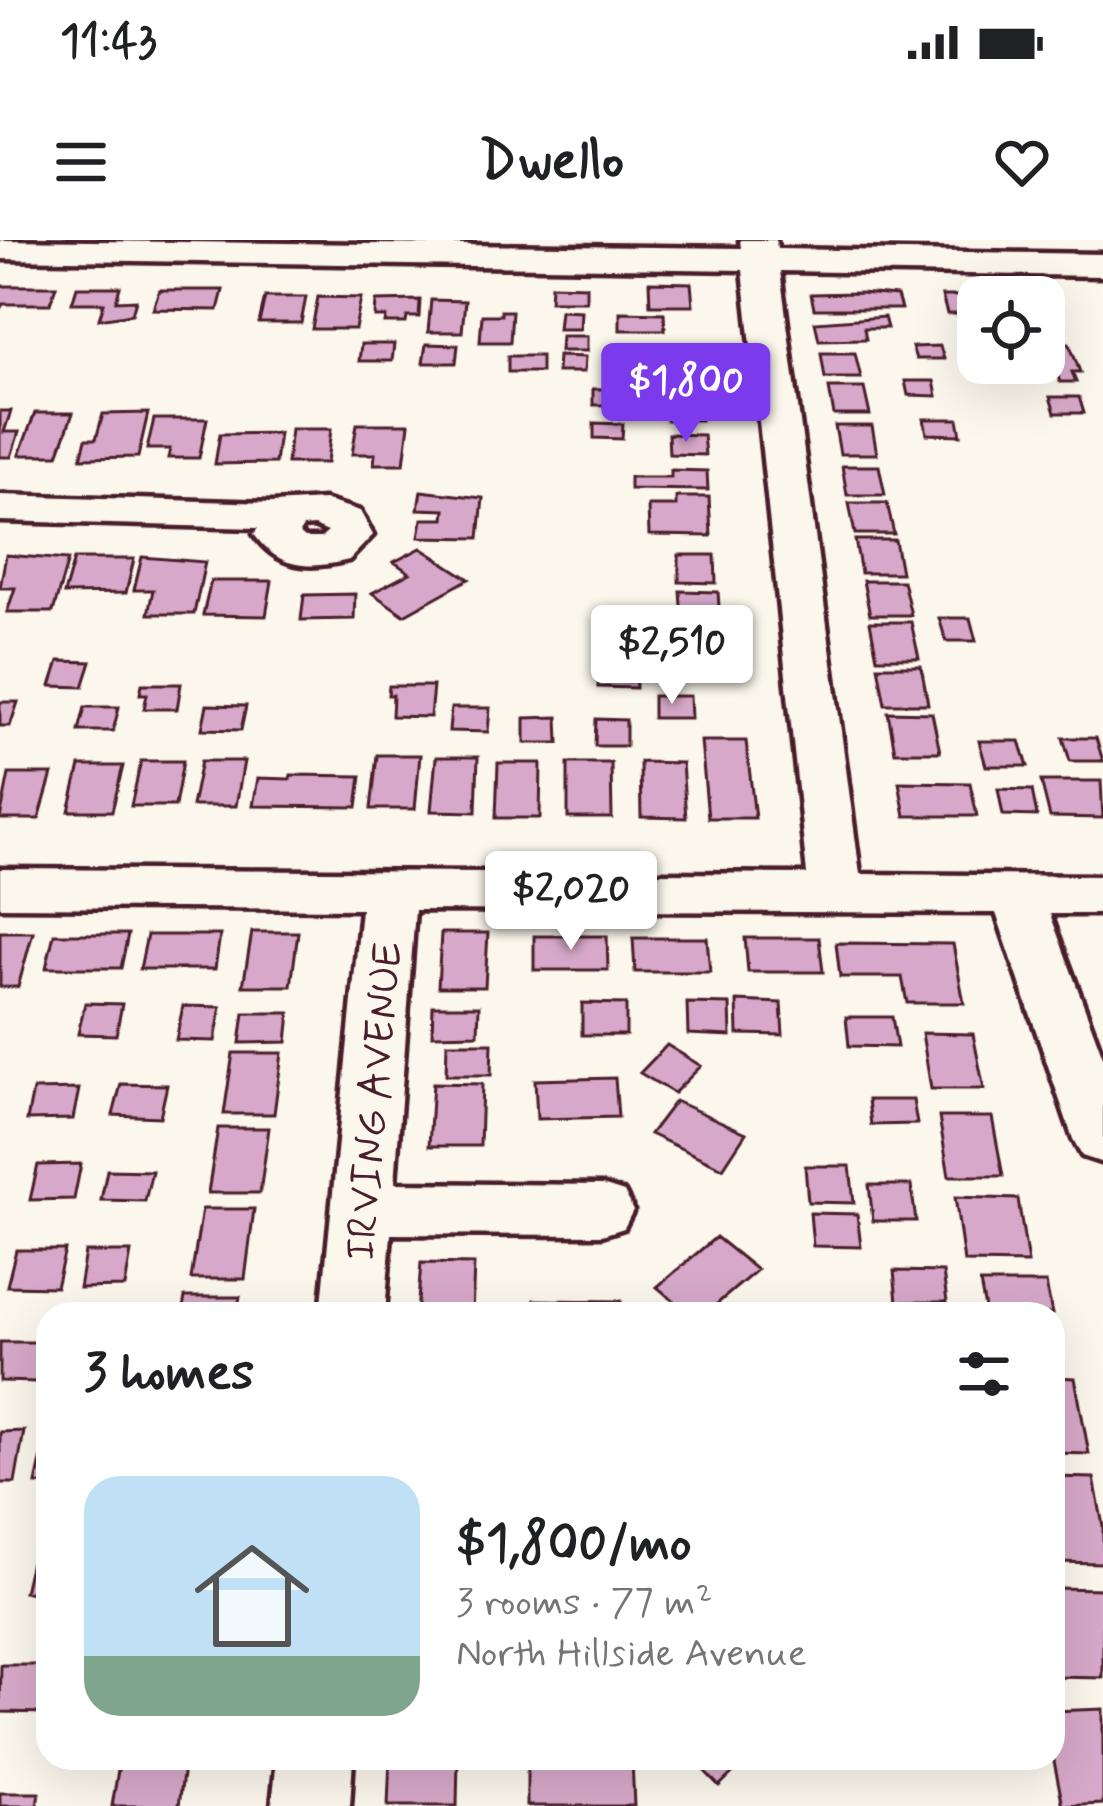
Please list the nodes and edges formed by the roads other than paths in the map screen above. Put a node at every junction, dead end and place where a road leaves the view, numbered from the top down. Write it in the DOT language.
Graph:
graph roads {
  1 [pos="0,248"];
  2 [pos="760,249"];
  3 [pos="1103,265"];
  4 [pos="0,508"];
  5 [pos="286,520"];
  6 [pos="0,888"];
  7 [pos="390,888"];
  8 [pos="836,893"];
  9 [pos="1016,894"];
  10 [pos="1103,895"];
  11 [pos="1103,1139"];
  12 [pos="363,1208"];
  13 [pos="602,1210"];
  14 [pos="354,1302"];
  15 [pos="314,1770"];
  16 [pos="311,1806"];
  1 -- 2 [label="street"];
  2 -- 3 [label="street"];
  2 -- 8 [label="street"];
  4 -- 5 [label="street"];
  6 -- 7 [label="street"];
  7 -- 8 [label="street"];
  7 -- 12 [label="street, IRVING AVENUE"];
  8 -- 9 [label="street"];
  9 -- 10 [label="street"];
  9 -- 11 [label="street"];
  12 -- 13 [label="street"];
  12 -- 14 [label="street, IRVING AVENUE"];
  15 -- 16 [label="street"];
}
